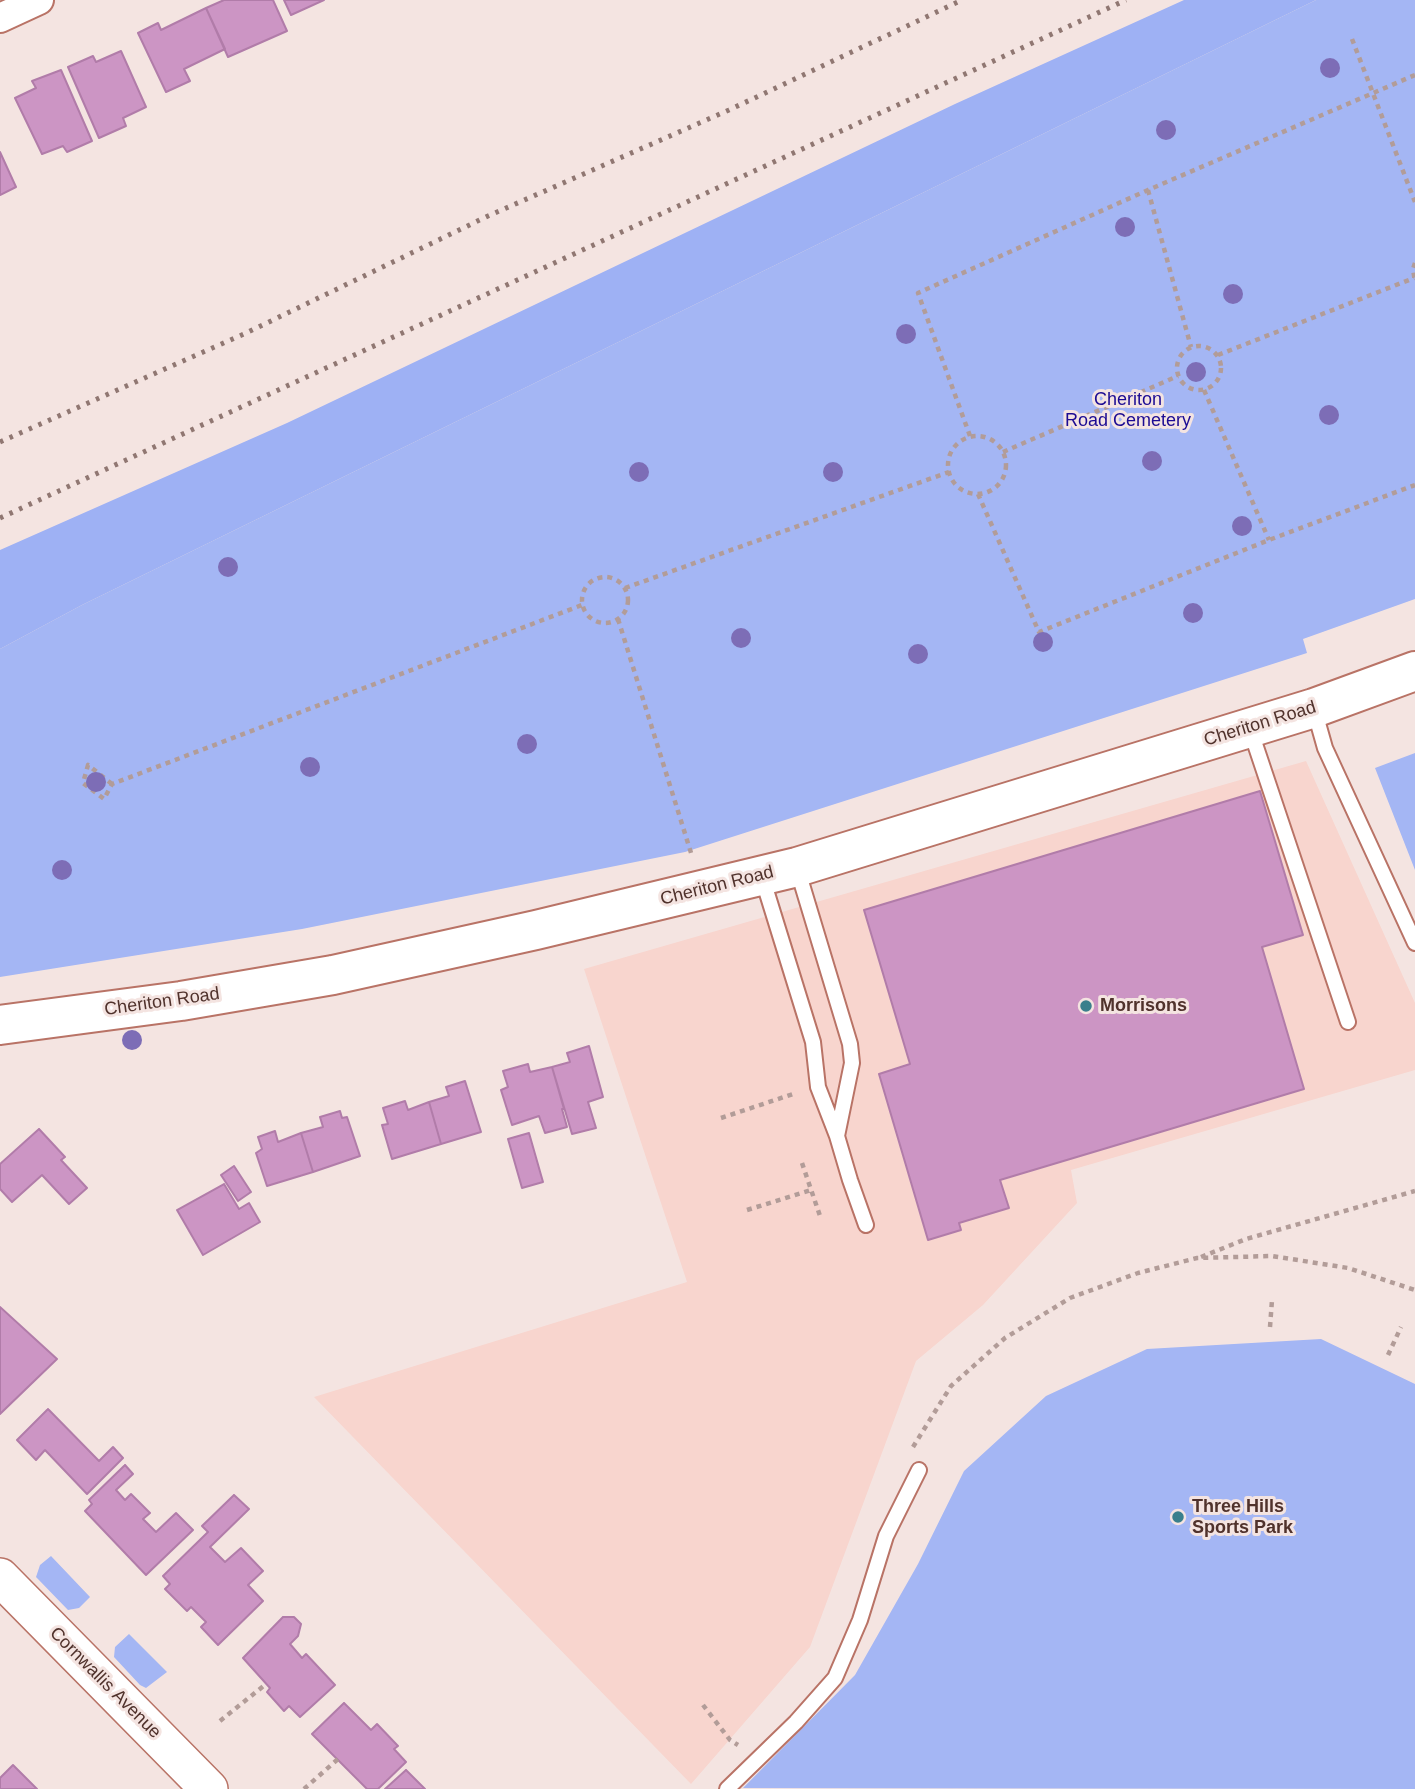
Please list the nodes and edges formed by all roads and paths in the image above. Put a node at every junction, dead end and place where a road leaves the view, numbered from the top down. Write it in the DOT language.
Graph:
graph roads {
  1 [pos="39,0"];
  2 [pos="0,18"];
  3 [pos="1352,39"];
  4 [pos="1415,75"];
  5 [pos="1375,94"];
  6 [pos="1148,190"];
  7 [pos="1415,202"];
  8 [pos="1415,263"];
  9 [pos="1414,280"];
  10 [pos="1191,347"];
  11 [pos="1218,355"];
  12 [pos="1178,376"];
  13 [pos="1204,390"];
  14 [pos="970,436"];
  15 [pos="1003,452"];
  16 [pos="948,472"];
  17 [pos="1415,485"];
  18 [pos="978,494"];
  19 [pos="1269,540"];
  20 [pos="625,588"];
  21 [pos="582,604"];
  22 [pos="618,619"];
  23 [pos="1415,671"];
  24 [pos="1314,708"];
  25 [pos="1249,728"];
  26 [pos="112,785"];
  27 [pos="693,857"];
  28 [pos="780,871"];
  29 [pos="1415,943"];
  30 [pos="1348,1022"];
  31 [pos="0,1025"];
  32 [pos="804,1090"];
  33 [pos="721,1118"];
  34 [pos="837,1136"];
  35 [pos="802,1163"];
  36 [pos="811,1191"];
  37 [pos="1415,1191"];
  38 [pos="747,1210"];
  39 [pos="820,1216"];
  40 [pos="866,1225"];
  41 [pos="1197,1258"];
  42 [pos="1415,1290"];
  43 [pos="1272,1300"];
  44 [pos="1270,1327"];
  45 [pos="1401,1327"];
  46 [pos="1388,1355"];
  47 [pos="919,1470"];
  48 [pos="0,1577"];
  49 [pos="266,1684"];
  50 [pos="703,1704"];
  51 [pos="220,1721"];
  52 [pos="760,1758"];
  53 [pos="338,1759"];
  54 [pos="209,1789"];
  55 [pos="304,1789"];
  56 [pos="727,1789"];
  1 -- 2 [label="street"];
  3 -- 5 [label="path"];
  4 -- 5 [label="path"];
  5 -- 6 [label="path"];
  5 -- 7 [label="path"];
  6 -- 10 [label="path"];
  6 -- 14 [label="path"];
  8 -- 9 [label="path"];
  9 -- 11 [label="path"];
  10 -- 11 [label="path"];
  10 -- 12 [label="path"];
  11 -- 13 [label="path"];
  12 -- 13 [label="path"];
  12 -- 15 [label="path"];
  13 -- 19 [label="path"];
  14 -- 15 [label="path"];
  14 -- 16 [label="path"];
  15 -- 18 [label="path"];
  16 -- 18 [label="path"];
  16 -- 20 [label="path"];
  17 -- 19 [label="path"];
  18 -- 19 [label="path"];
  20 -- 21 [label="path"];
  20 -- 22 [label="path"];
  21 -- 22 [label="path"];
  21 -- 26 [label="path"];
  22 -- 27 [label="path"];
  23 -- 24 [label="main road, Cheriton Road"];
  24 -- 25 [label="main road, Cheriton Road"];
  24 -- 29 [label="lane"];
  25 -- 28 [label="main road, Cheriton Road"];
  25 -- 30 [label="lane"];
  26 -- 26 [label="path"];
  28 -- 31 [label="main road, Cheriton Road"];
  28 -- 34 [label="lane"];
  28 -- 34 [label="lane"];
  32 -- 33 [label="path"];
  34 -- 40 [label="lane"];
  35 -- 36 [label="path"];
  36 -- 38 [label="path"];
  36 -- 39 [label="path"];
  37 -- 41 [label="path"];
  41 -- 42 [label="path"];
  41 -- 47 [label="path"];
  43 -- 44 [label="path"];
  45 -- 46 [label="path"];
  47 -- 52 [label="lane"];
  48 -- 54 [label="street, Cornwallis Avenue"];
  49 -- 51 [label="path"];
  50 -- 52 [label="path"];
  52 -- 56 [label="lane"];
  53 -- 55 [label="path"];
}
